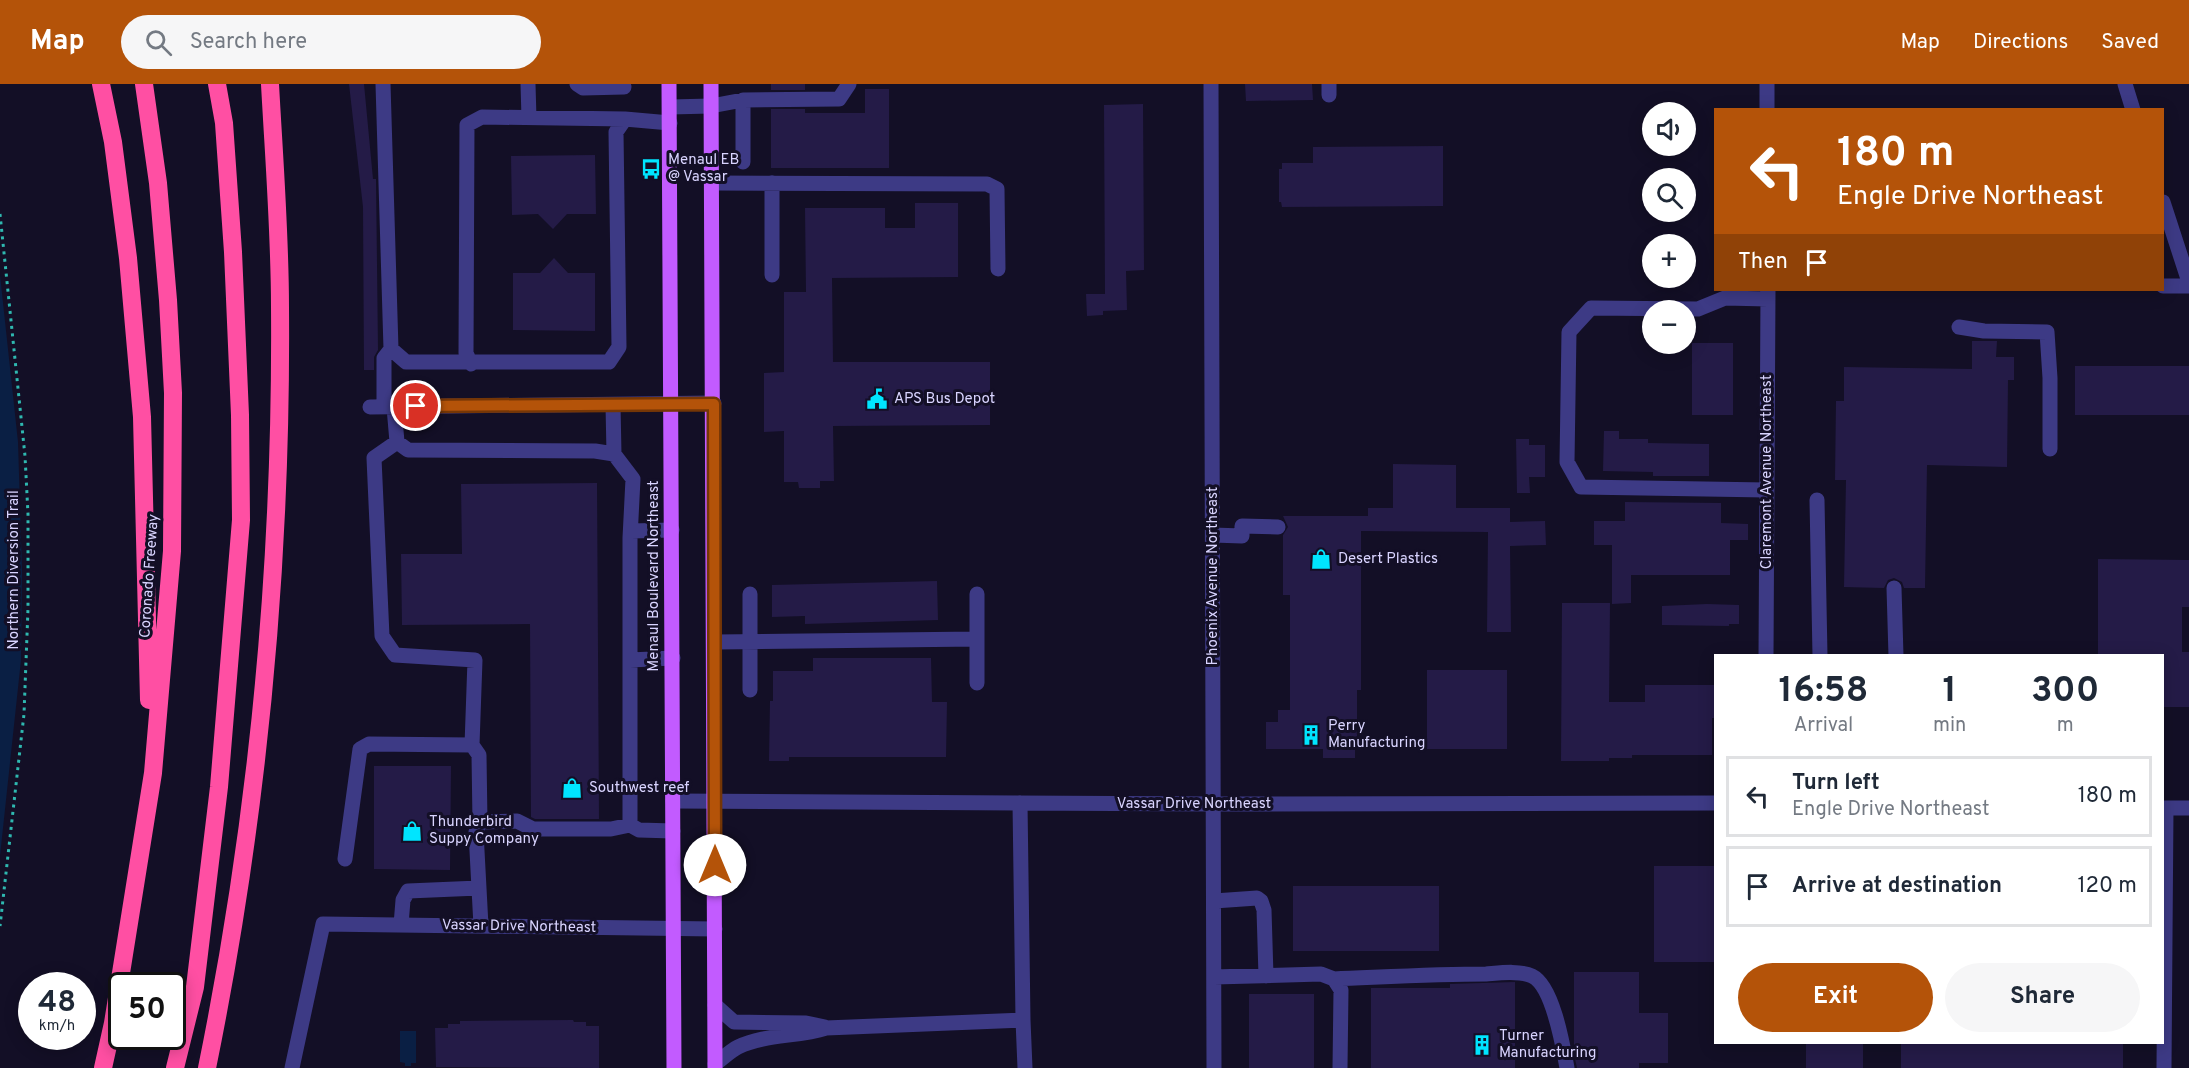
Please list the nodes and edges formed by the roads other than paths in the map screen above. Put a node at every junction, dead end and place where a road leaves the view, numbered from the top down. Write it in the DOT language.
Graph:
graph roads {
  1 [pos="101,84"];
  2 [pos="144,84"];
  3 [pos="217,84"];
  4 [pos="270,84"];
  5 [pos="383,84"];
  6 [pos="528,84"];
  7 [pos="577,84"];
  8 [pos="669,84"];
  9 [pos="711,84"];
  10 [pos="849,84"];
  11 [pos="1211,84"];
  12 [pos="1767,84"];
  13 [pos="2125,84"];
  14 [pos="624,87"];
  15 [pos="743,100"];
  16 [pos="711,106"];
  17 [pos="670,107"];
  18 [pos="1767,108"];
  19 [pos="2132,108"];
  20 [pos="529,118"];
  21 [pos="625,118"];
  22 [pos="670,123"];
  23 [pos="743,162"];
  24 [pos="712,183"];
  25 [pos="772,183"];
  26 [pos="2164,205"];
  27 [pos="998,268"];
  28 [pos="772,275"];
  29 [pos="2189,284"];
  30 [pos="2164,286"];
  31 [pos="1768,294"];
  32 [pos="1959,327"];
  33 [pos="391,349"];
  34 [pos="471,364"];
  35 [pos="672,404"];
  36 [pos="714,404"];
  37 [pos="613,405"];
  38 [pos="383,407"];
  39 [pos="397,442"];
  40 [pos="2050,449"];
  41 [pos="614,454"];
  42 [pos="1767,490"];
  43 [pos="1817,500"];
  44 [pos="1278,527"];
  45 [pos="672,530"];
  46 [pos="631,531"];
  47 [pos="1213,535"];
  48 [pos="1894,588"];
  49 [pos="750,594"];
  50 [pos="977,594"];
  51 [pos="977,639"];
  52 [pos="715,642"];
  53 [pos="750,642"];
  54 [pos="1766,654"];
  55 [pos="1820,654"];
  56 [pos="1896,654"];
  57 [pos="673,658"];
  58 [pos="630,660"];
  59 [pos="977,683"];
  60 [pos="750,690"];
  61 [pos="472,745"];
  62 [pos="153,773"];
  63 [pos="673,801"];
  64 [pos="715,801"];
  65 [pos="1020,803"];
  66 [pos="1714,803"];
  67 [pos="1214,804"];
  68 [pos="2164,808"];
  69 [pos="2189,808"];
  70 [pos="480,822"];
  71 [pos="630,825"];
  72 [pos="673,831"];
  73 [pos="345,859"];
  74 [pos="479,888"];
  75 [pos="1214,901"];
  76 [pos="401,925"];
  77 [pos="481,926"];
  78 [pos="674,929"];
  79 [pos="715,929"];
  80 [pos="1266,976"];
  81 [pos="1214,978"];
  82 [pos="1334,979"];
  83 [pos="715,1005"];
  84 [pos="1023,1020"];
  85 [pos="827,1028"];
  86 [pos="715,1066"];
  87 [pos="103,1068"];
  88 [pos="175,1068"];
  89 [pos="207,1068"];
  90 [pos="292,1068"];
  91 [pos="674,1068"];
  92 [pos="1025,1068"];
  93 [pos="1214,1068"];
  94 [pos="1340,1068"];
  95 [pos="1567,1068"];
  96 [pos="2164,1068"];
  1 -- 62 [label="highway"];
  2 -- 62 [label="highway, Coronado Freeway"];
  3 -- 88 [label="highway"];
  4 -- 89 [label="highway"];
  5 -- 33 [label="street"];
  6 -- 20 [label="street"];
  7 -- 14 [label="street"];
  8 -- 17 [label="main road, Menaul Boulevard Northeast"];
  9 -- 16 [label="main road"];
  10 -- 15 [label="street"];
  11 -- 47 [label="street, Phoenix Avenue Northeast"];
  12 -- 18 [label="street"];
  13 -- 19 [label="street"];
  15 -- 16 [label="street"];
  15 -- 23 [label="street"];
  16 -- 17 [label="street"];
  16 -- 24 [label="main road"];
  17 -- 22 [label="main road, Menaul Boulevard Northeast"];
  20 -- 21 [label="street"];
  20 -- 34 [label="street"];
  21 -- 22 [label="street"];
  21 -- 34 [label="street"];
  22 -- 35 [label="main road, Menaul Boulevard Northeast"];
  24 -- 25 [label="street"];
  24 -- 36 [label="main road"];
  25 -- 27 [label="street"];
  25 -- 28 [label="street"];
  26 -- 29 [label="street"];
  29 -- 30 [label="street"];
  31 -- 42 [label="street, Claremont Avenue Northeast"];
  31 -- 42 [label="street"];
  32 -- 40 [label="street"];
  33 -- 34 [label="street"];
  33 -- 38 [label="street"];
  35 -- 36 [label="street"];
  35 -- 37 [label="street"];
  35 -- 45 [label="main road, Menaul Boulevard Northeast"];
  36 -- 52 [label="main road"];
  37 -- 38 [label="street"];
  37 -- 41 [label="street"];
  38 -- 39 [label="street"];
  39 -- 41 [label="street"];
  39 -- 61 [label="street"];
  41 -- 46 [label="street"];
  42 -- 54 [label="street, Claremont Avenue Northeast"];
  43 -- 55 [label="street"];
  44 -- 47 [label="street"];
  45 -- 46 [label="street"];
  45 -- 57 [label="main road, Menaul Boulevard Northeast"];
  46 -- 58 [label="street"];
  47 -- 67 [label="street, Phoenix Avenue Northeast"];
  48 -- 56 [label="street"];
  49 -- 53 [label="street"];
  50 -- 51 [label="street"];
  51 -- 53 [label="street"];
  51 -- 59 [label="street"];
  52 -- 53 [label="street"];
  52 -- 64 [label="main road"];
  53 -- 60 [label="street"];
  57 -- 58 [label="street"];
  57 -- 63 [label="main road, Menaul Boulevard Northeast"];
  58 -- 71 [label="street"];
  61 -- 70 [label="street"];
  61 -- 73 [label="street"];
  62 -- 87 [label="highway, Coronado Freeway"];
  63 -- 64 [label="street, Vassar Drive Northeast"];
  63 -- 72 [label="main road, Menaul Boulevard Northeast"];
  64 -- 65 [label="street, Vassar Drive Northeast"];
  64 -- 79 [label="main road"];
  65 -- 67 [label="street, Vassar Drive Northeast"];
  65 -- 84 [label="street"];
  66 -- 67 [label="street, Vassar Drive Northeast"];
  67 -- 75 [label="street, Phoenix Avenue Northeast"];
  68 -- 69 [label="street"];
  68 -- 96 [label="street"];
  70 -- 71 [label="street"];
  70 -- 74 [label="street"];
  71 -- 72 [label="street"];
  72 -- 78 [label="main road, Menaul Boulevard Northeast"];
  74 -- 76 [label="street"];
  74 -- 77 [label="street"];
  75 -- 80 [label="street"];
  75 -- 81 [label="street, Phoenix Avenue Northeast"];
  76 -- 77 [label="street, Vassar Drive Northeast"];
  76 -- 90 [label="street, Vassar Drive Northeast"];
  77 -- 78 [label="street, Vassar Drive Northeast"];
  78 -- 79 [label="street, Vassar Drive Northeast"];
  78 -- 91 [label="main road, Menaul Boulevard Northeast"];
  79 -- 83 [label="main road"];
  80 -- 81 [label="street"];
  80 -- 82 [label="street"];
  81 -- 93 [label="street, Phoenix Avenue Northeast"];
  82 -- 94 [label="street"];
  82 -- 95 [label="street"];
  83 -- 85 [label="street"];
  83 -- 86 [label="main road"];
  84 -- 85 [label="street"];
  84 -- 92 [label="street"];
  85 -- 86 [label="street"];
}
